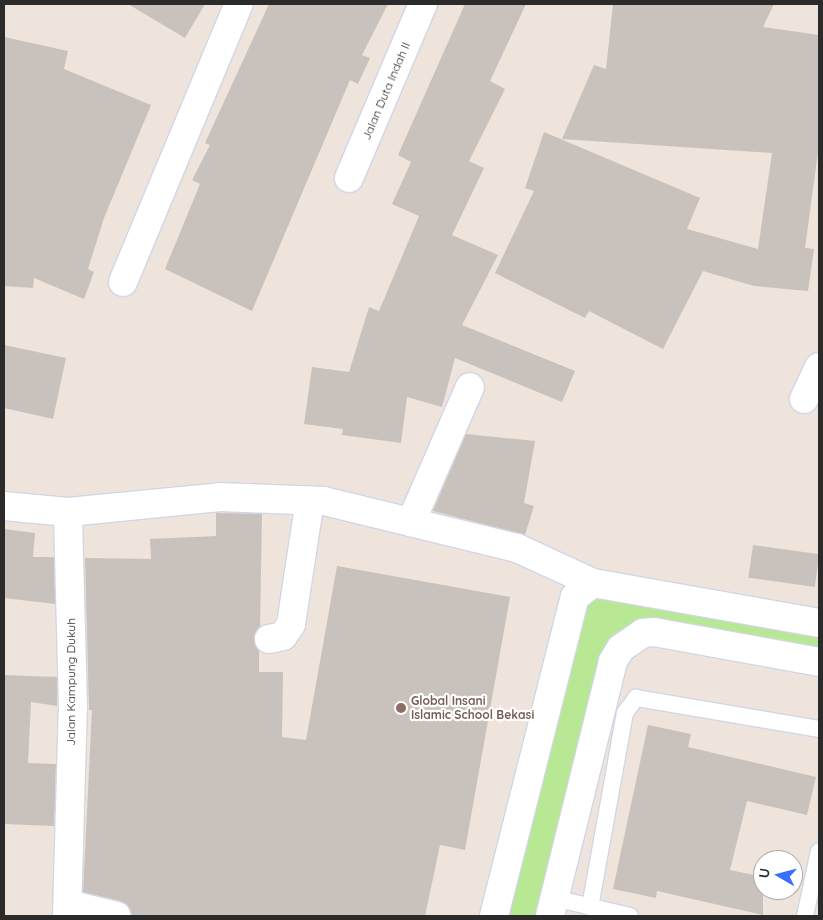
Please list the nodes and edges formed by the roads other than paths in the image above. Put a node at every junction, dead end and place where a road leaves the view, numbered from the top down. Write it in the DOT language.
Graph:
graph roads {
  1 [pos="239,4"];
  2 [pos="423,4"];
  3 [pos="349,178"];
  4 [pos="122,282"];
  5 [pos="819,367"];
  6 [pos="470,387"];
  7 [pos="804,398"];
  8 [pos="310,500"];
  9 [pos="4,506"];
  10 [pos="68,512"];
  11 [pos="411,522"];
  12 [pos="592,583"];
  13 [pos="819,623"];
  14 [pos="269,639"];
  15 [pos="819,662"];
  16 [pos="819,729"];
  17 [pos="819,851"];
  18 [pos="552,907"];
  19 [pos="590,907"];
  20 [pos="67,910"];
  21 [pos="117,916"];
  22 [pos="494,916"];
  23 [pos="630,916"];
  24 [pos="804,916"];
  1 -- 4 [label="street"];
  2 -- 3 [label="street, Jalan Duta Indah II"];
  5 -- 7 [label="street"];
  6 -- 11 [label="street"];
  8 -- 10 [label="street"];
  8 -- 11 [label="street"];
  8 -- 14 [label="street"];
  9 -- 10 [label="street"];
  10 -- 20 [label="street, Jalan Kampung Dukuh"];
  11 -- 12 [label="street"];
  12 -- 13 [label="street"];
  12 -- 22 [label="street"];
  15 -- 18 [label="street"];
  16 -- 19 [label="lane"];
  17 -- 24 [label="lane"];
  18 -- 19 [label="lane"];
  19 -- 23 [label="lane"];
  20 -- 21 [label="street"];
}
